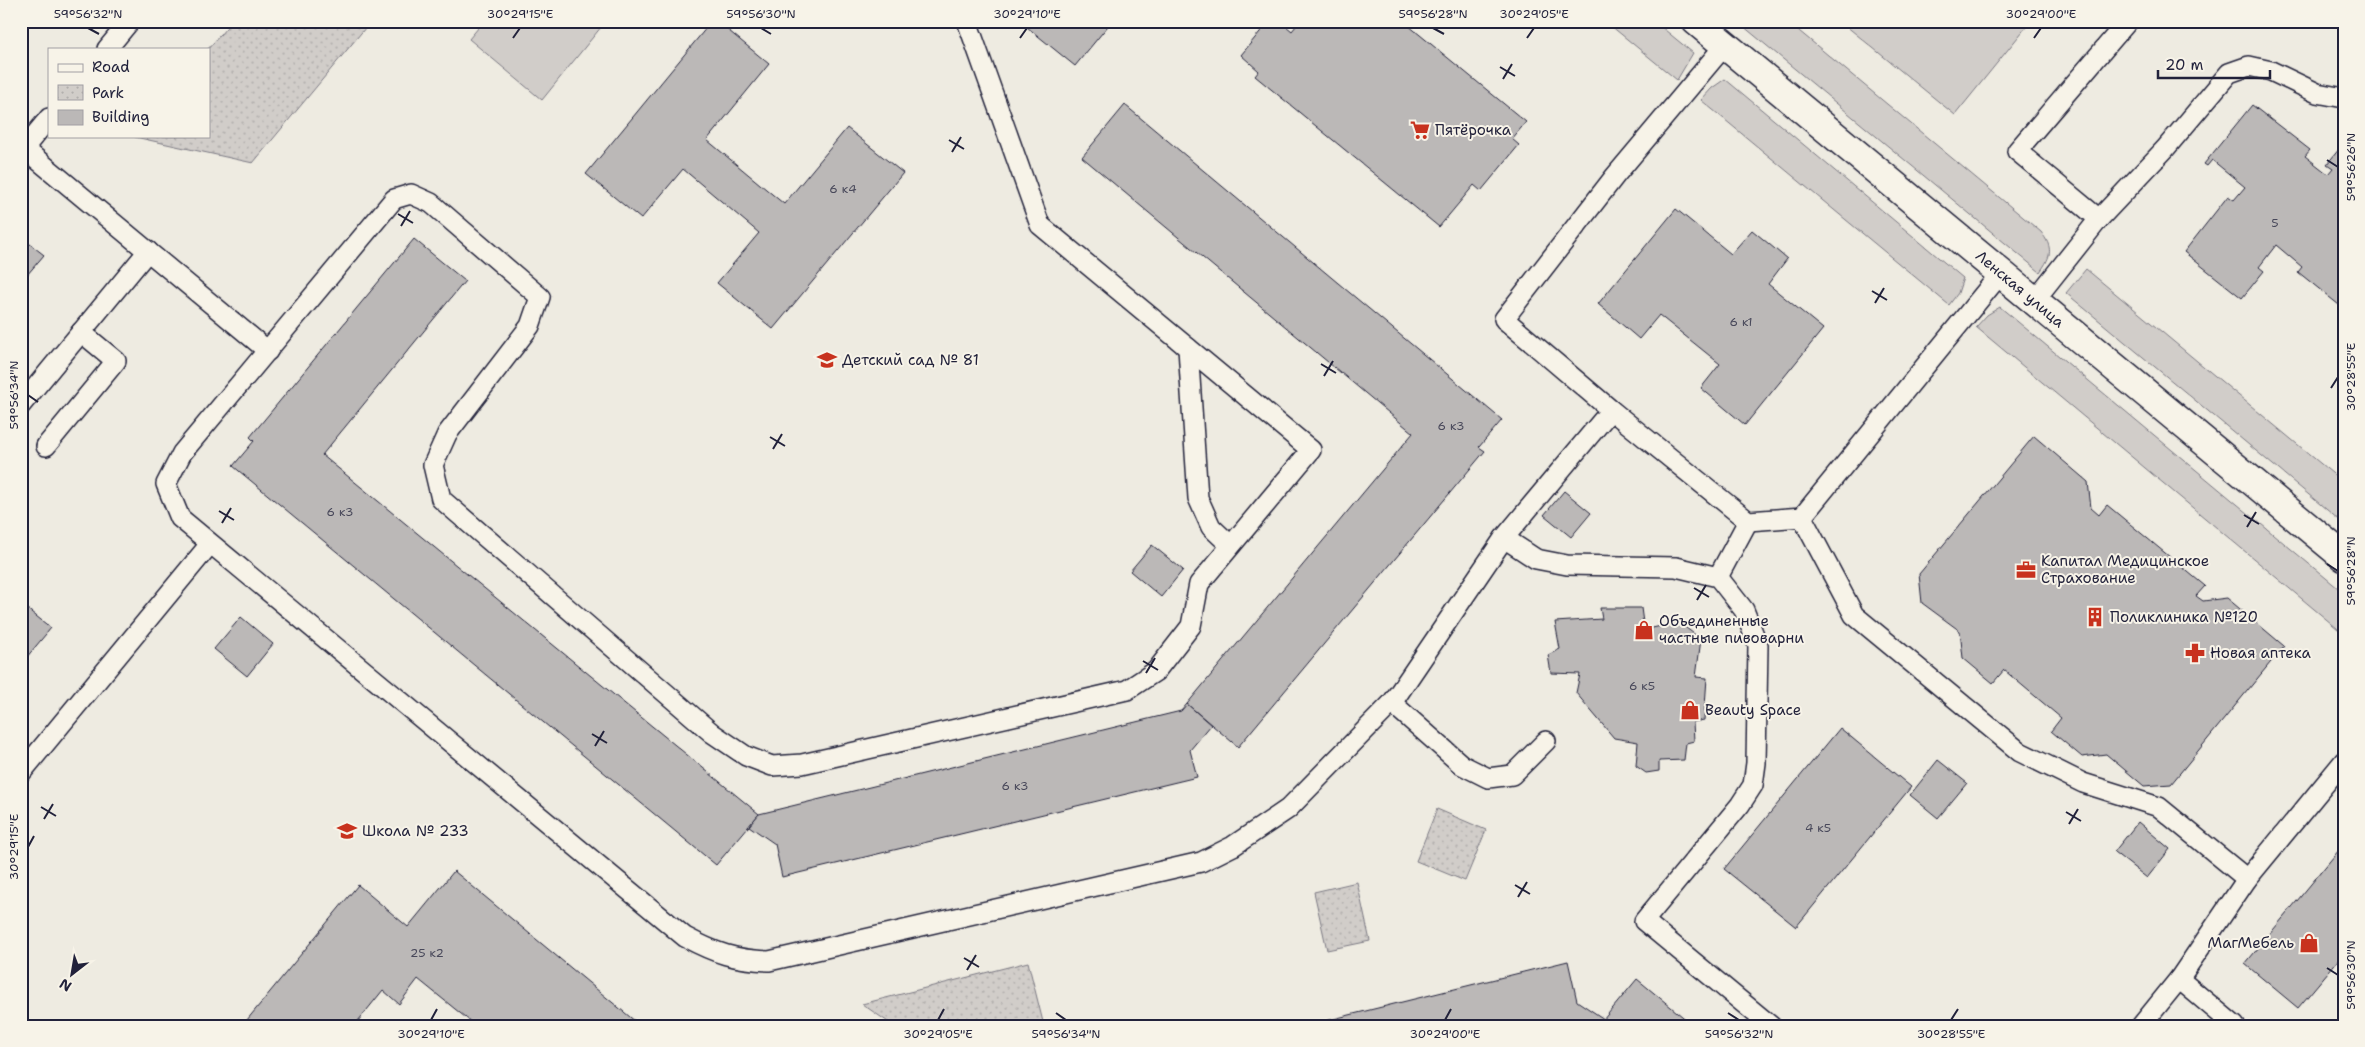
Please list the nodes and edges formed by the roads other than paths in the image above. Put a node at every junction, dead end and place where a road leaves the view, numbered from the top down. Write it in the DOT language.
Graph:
graph roads {
  1 [pos="130,21"];
  2 [pos="967,21"];
  3 [pos="1696,21"];
  4 [pos="2128,21"];
  5 [pos="1725,45"];
  6 [pos="108,48"];
  7 [pos="2344,98"];
  8 [pos="48,119"];
  9 [pos="22,147"];
  10 [pos="2100,219"];
  11 [pos="148,251"];
  12 [pos="2001,273"];
  13 [pos="2034,301"];
  14 [pos="81,332"];
  15 [pos="1188,348"];
  16 [pos="268,351"];
  17 [pos="21,405"];
  18 [pos="1611,410"];
  19 [pos="46,446"];
  20 [pos="1802,517"];
  21 [pos="1748,521"];
  22 [pos="1504,538"];
  23 [pos="210,544"];
  24 [pos="1230,545"];
  25 [pos="2344,557"];
  26 [pos="1718,577"];
  27 [pos="1392,703"];
  28 [pos="1546,740"];
  29 [pos="2344,761"];
  30 [pos="21,773"];
  31 [pos="2248,879"];
  32 [pos="2179,979"];
  33 [pos="1771,1026"];
  34 [pos="2141,1026"];
  35 [pos="2235,1026"];
  1 -- 6 [label="lane"];
  2 -- 15 [label="lane"];
  3 -- 5 [label="street, Ленская улица"];
  4 -- 10 [label="lane"];
  5 -- 12 [label="street, Ленская улица"];
  5 -- 18 [label="lane"];
  7 -- 10 [label="lane"];
  8 -- 9 [label="lane"];
  9 -- 11 [label="lane"];
  10 -- 13 [label="lane"];
  11 -- 14 [label="lane"];
  11 -- 16 [label="lane"];
  12 -- 13 [label="street, Ленская улица"];
  12 -- 20 [label="lane"];
  13 -- 25 [label="street, Ленская улица"];
  14 -- 17 [label="lane"];
  14 -- 19 [label="lane"];
  15 -- 24 [label="lane"];
  15 -- 24 [label="lane"];
  16 -- 23 [label="lane"];
  16 -- 24 [label="lane"];
  18 -- 21 [label="lane"];
  18 -- 22 [label="lane"];
  20 -- 21 [label="lane"];
  20 -- 31 [label="lane"];
  21 -- 26 [label="lane"];
  22 -- 26 [label="lane"];
  22 -- 27 [label="lane"];
  23 -- 27 [label="lane"];
  23 -- 30 [label="lane"];
  26 -- 33 [label="lane"];
  27 -- 28 [label="lane"];
  29 -- 31 [label="lane"];
  31 -- 32 [label="lane"];
  32 -- 34 [label="lane"];
  32 -- 35 [label="lane"];
}
